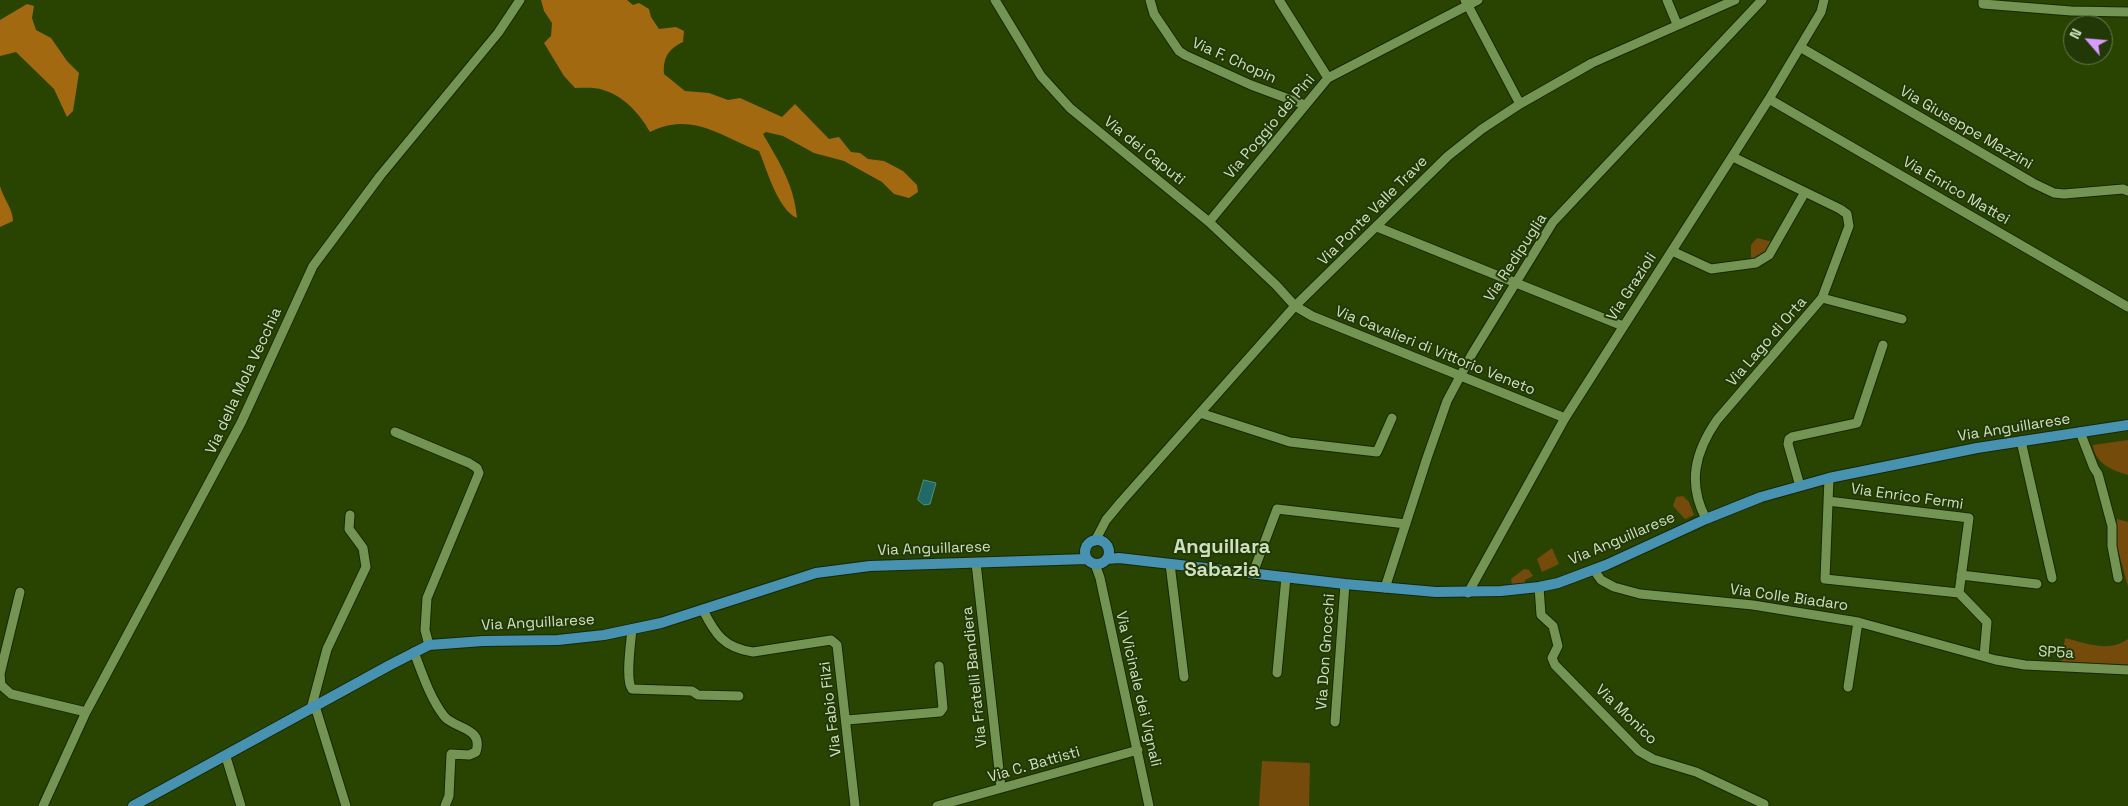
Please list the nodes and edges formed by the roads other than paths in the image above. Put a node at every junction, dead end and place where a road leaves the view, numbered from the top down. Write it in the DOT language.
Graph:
graph roads {
  1 [pos="520,0"];
  2 [pos="995,0"];
  3 [pos="1150,0"];
  4 [pos="1279,0"];
  5 [pos="1478,0"];
  6 [pos="1667,0"];
  7 [pos="1736,0"];
  8 [pos="1762,0"];
  9 [pos="1824,0"];
  10 [pos="1983,0"];
  11 [pos="1466,3"];
  12 [pos="2128,12"];
  13 [pos="1677,24"];
  14 [pos="1800,47"];
  15 [pos="1328,78"];
  16 [pos="1769,99"];
  17 [pos="1520,104"];
  18 [pos="1306,105"];
  19 [pos="1733,157"];
  20 [pos="2128,191"];
  21 [pos="1805,192"];
  22 [pos="1209,222"];
  23 [pos="1377,227"];
  24 [pos="1672,251"];
  25 [pos="1515,282"];
  26 [pos="1822,298"];
  27 [pos="1295,306"];
  28 [pos="2128,307"];
  29 [pos="1902,319"];
  30 [pos="1623,326"];
  31 [pos="1883,345"];
  32 [pos="1461,375"];
  33 [pos="1200,413"];
  34 [pos="1392,418"];
  35 [pos="1565,418"];
  36 [pos="2128,425"];
  37 [pos="395,432"];
  38 [pos="2080,432"];
  39 [pos="2021,441"];
  40 [pos="1829,478"];
  41 [pos="1800,486"];
  42 [pos="1828,500"];
  43 [pos="350,515"];
  44 [pos="1706,519"];
  45 [pos="1406,524"];
  46 [pos="1099,551"];
  47 [pos="976,563"];
  48 [pos="1170,564"];
  49 [pos="1594,570"];
  50 [pos="1253,573"];
  51 [pos="1961,575"];
  52 [pos="1286,577"];
  53 [pos="2052,578"];
  54 [pos="2118,578"];
  55 [pos="1345,584"];
  56 [pos="2037,584"];
  57 [pos="1539,587"];
  58 [pos="1385,588"];
  59 [pos="20,592"];
  60 [pos="1468,593"];
  61 [pos="1959,593"];
  62 [pos="703,610"];
  63 [pos="1858,622"];
  64 [pos="632,629"];
  65 [pos="428,645"];
  66 [pos="414,652"];
  67 [pos="1984,656"];
  68 [pos="939,666"];
  69 [pos="2128,670"];
  70 [pos="1277,673"];
  71 [pos="1184,677"];
  72 [pos="1848,686"];
  73 [pos="739,696"];
  74 [pos="313,708"];
  75 [pos="86,712"];
  76 [pos="847,720"];
  77 [pos="1334,722"];
  78 [pos="1138,750"];
  79 [pos="226,757"];
  80 [pos="1001,788"];
  81 [pos="43,806"];
  82 [pos="133,806"];
  83 [pos="240,806"];
  84 [pos="346,806"];
  85 [pos="445,806"];
  86 [pos="855,806"];
  87 [pos="937,806"];
  88 [pos="1149,806"];
  89 [pos="1763,806"];
  1 -- 75 [label="street, Via della Mola Vecchia"];
  2 -- 22 [label="street, Via dei Caputi"];
  3 -- 18 [label="street, Via F. Chopin"];
  4 -- 15 [label="street"];
  5 -- 11 [label="street, Via Poggio dei Pini"];
  6 -- 13 [label="street"];
  7 -- 13 [label="street, Via Ponte Valle Trave"];
  8 -- 25 [label="street, Via Redipuglia"];
  9 -- 14 [label="street, Via Grazioli"];
  10 -- 12 [label="street"];
  11 -- 15 [label="street, Via Poggio dei Pini"];
  11 -- 17 [label="street"];
  13 -- 17 [label="street, Via Ponte Valle Trave"];
  14 -- 16 [label="street, Via Grazioli"];
  14 -- 20 [label="street, Via Giuseppe Mazzini"];
  15 -- 18 [label="street, Via Poggio dei Pini"];
  16 -- 19 [label="street, Via Grazioli"];
  16 -- 28 [label="street, Via Enrico Mattei"];
  17 -- 23 [label="street, Via Ponte Valle Trave"];
  18 -- 22 [label="street, Via Poggio dei Pini"];
  19 -- 21 [label="street, Via Lago di Orta"];
  19 -- 24 [label="street, Via Grazioli"];
  21 -- 24 [label="street"];
  21 -- 26 [label="street, Via Lago di Orta"];
  22 -- 27 [label="street, Via dei Caputi"];
  23 -- 25 [label="street"];
  23 -- 27 [label="street, Via Ponte Valle Trave"];
  24 -- 30 [label="street, Via Grazioli"];
  25 -- 30 [label="street"];
  25 -- 32 [label="street, Via Redipuglia"];
  26 -- 29 [label="street"];
  26 -- 44 [label="street, Via Lago di Orta"];
  27 -- 32 [label="street, Via Cavalieri di Vittorio Veneto"];
  27 -- 33 [label="street, Via Ponte Valle Trave"];
  30 -- 35 [label="street, Via Grazioli"];
  31 -- 41 [label="street"];
  32 -- 35 [label="street, Via Cavalieri di Vittorio Veneto"];
  32 -- 45 [label="street, Via Redipuglia"];
  33 -- 34 [label="street"];
  33 -- 46 [label="street, Via Ponte Valle Trave"];
  35 -- 60 [label="street, Via Grazioli"];
  36 -- 38 [label="main road, Via Anguillarese"];
  37 -- 65 [label="street"];
  38 -- 39 [label="main road, Via Anguillarese"];
  38 -- 54 [label="street"];
  39 -- 40 [label="main road, Via Anguillarese"];
  39 -- 53 [label="street"];
  40 -- 41 [label="main road, Via Anguillarese"];
  40 -- 42 [label="street"];
  41 -- 44 [label="main road, Via Anguillarese"];
  42 -- 51 [label="street, Via Enrico Fermi"];
  42 -- 61 [label="street"];
  43 -- 74 [label="street"];
  44 -- 49 [label="main road, Via Anguillarese"];
  45 -- 50 [label="street"];
  45 -- 58 [label="street, Via Redipuglia"];
  46 -- 47 [label="main road, Via Anguillarese"];
  46 -- 48 [label="main road, Via Anguillarese"];
  46 -- 78 [label="street, Via Vicinale dei Vignali"];
  47 -- 62 [label="main road, Via Anguillarese"];
  47 -- 80 [label="street, Via Fratelli Bandiera"];
  48 -- 50 [label="main road, Via Anguillarese"];
  48 -- 71 [label="street"];
  49 -- 57 [label="main road, Via Anguillarese"];
  49 -- 63 [label="street, Via Colle Biadaro"];
  50 -- 52 [label="main road, Via Anguillarese"];
  51 -- 56 [label="street"];
  51 -- 61 [label="street, Via Enrico Fermi"];
  52 -- 55 [label="main road, Via Anguillarese"];
  52 -- 70 [label="street"];
  55 -- 58 [label="main road, Via Anguillarese"];
  55 -- 77 [label="street, Via Don Gnocchi"];
  57 -- 60 [label="main road, Via Anguillarese"];
  57 -- 89 [label="street, Via Monico"];
  58 -- 60 [label="main road, Via Anguillarese"];
  59 -- 75 [label="street"];
  61 -- 67 [label="street"];
  62 -- 64 [label="main road, Via Anguillarese"];
  62 -- 76 [label="street, Via Fabio Filzi"];
  63 -- 67 [label="street, Via Colle Biadaro"];
  63 -- 72 [label="street"];
  64 -- 65 [label="main road, Via Anguillarese"];
  64 -- 73 [label="street"];
  65 -- 66 [label="main road, Via Anguillarese"];
  66 -- 74 [label="main road, Via Anguillarese"];
  66 -- 85 [label="street"];
  67 -- 69 [label="street, SP5a"];
  68 -- 76 [label="street"];
  74 -- 79 [label="main road, Via Anguillarese"];
  74 -- 84 [label="street"];
  75 -- 81 [label="street, Via della Mola Vecchia"];
  76 -- 86 [label="street, Via Fabio Filzi"];
  78 -- 80 [label="street, Via C. Battisti"];
  78 -- 88 [label="street, Via Vicinale dei Vignali"];
  79 -- 82 [label="main road, Via Anguillarese"];
  79 -- 83 [label="street"];
  80 -- 87 [label="street, Via C. Battisti"];
}
